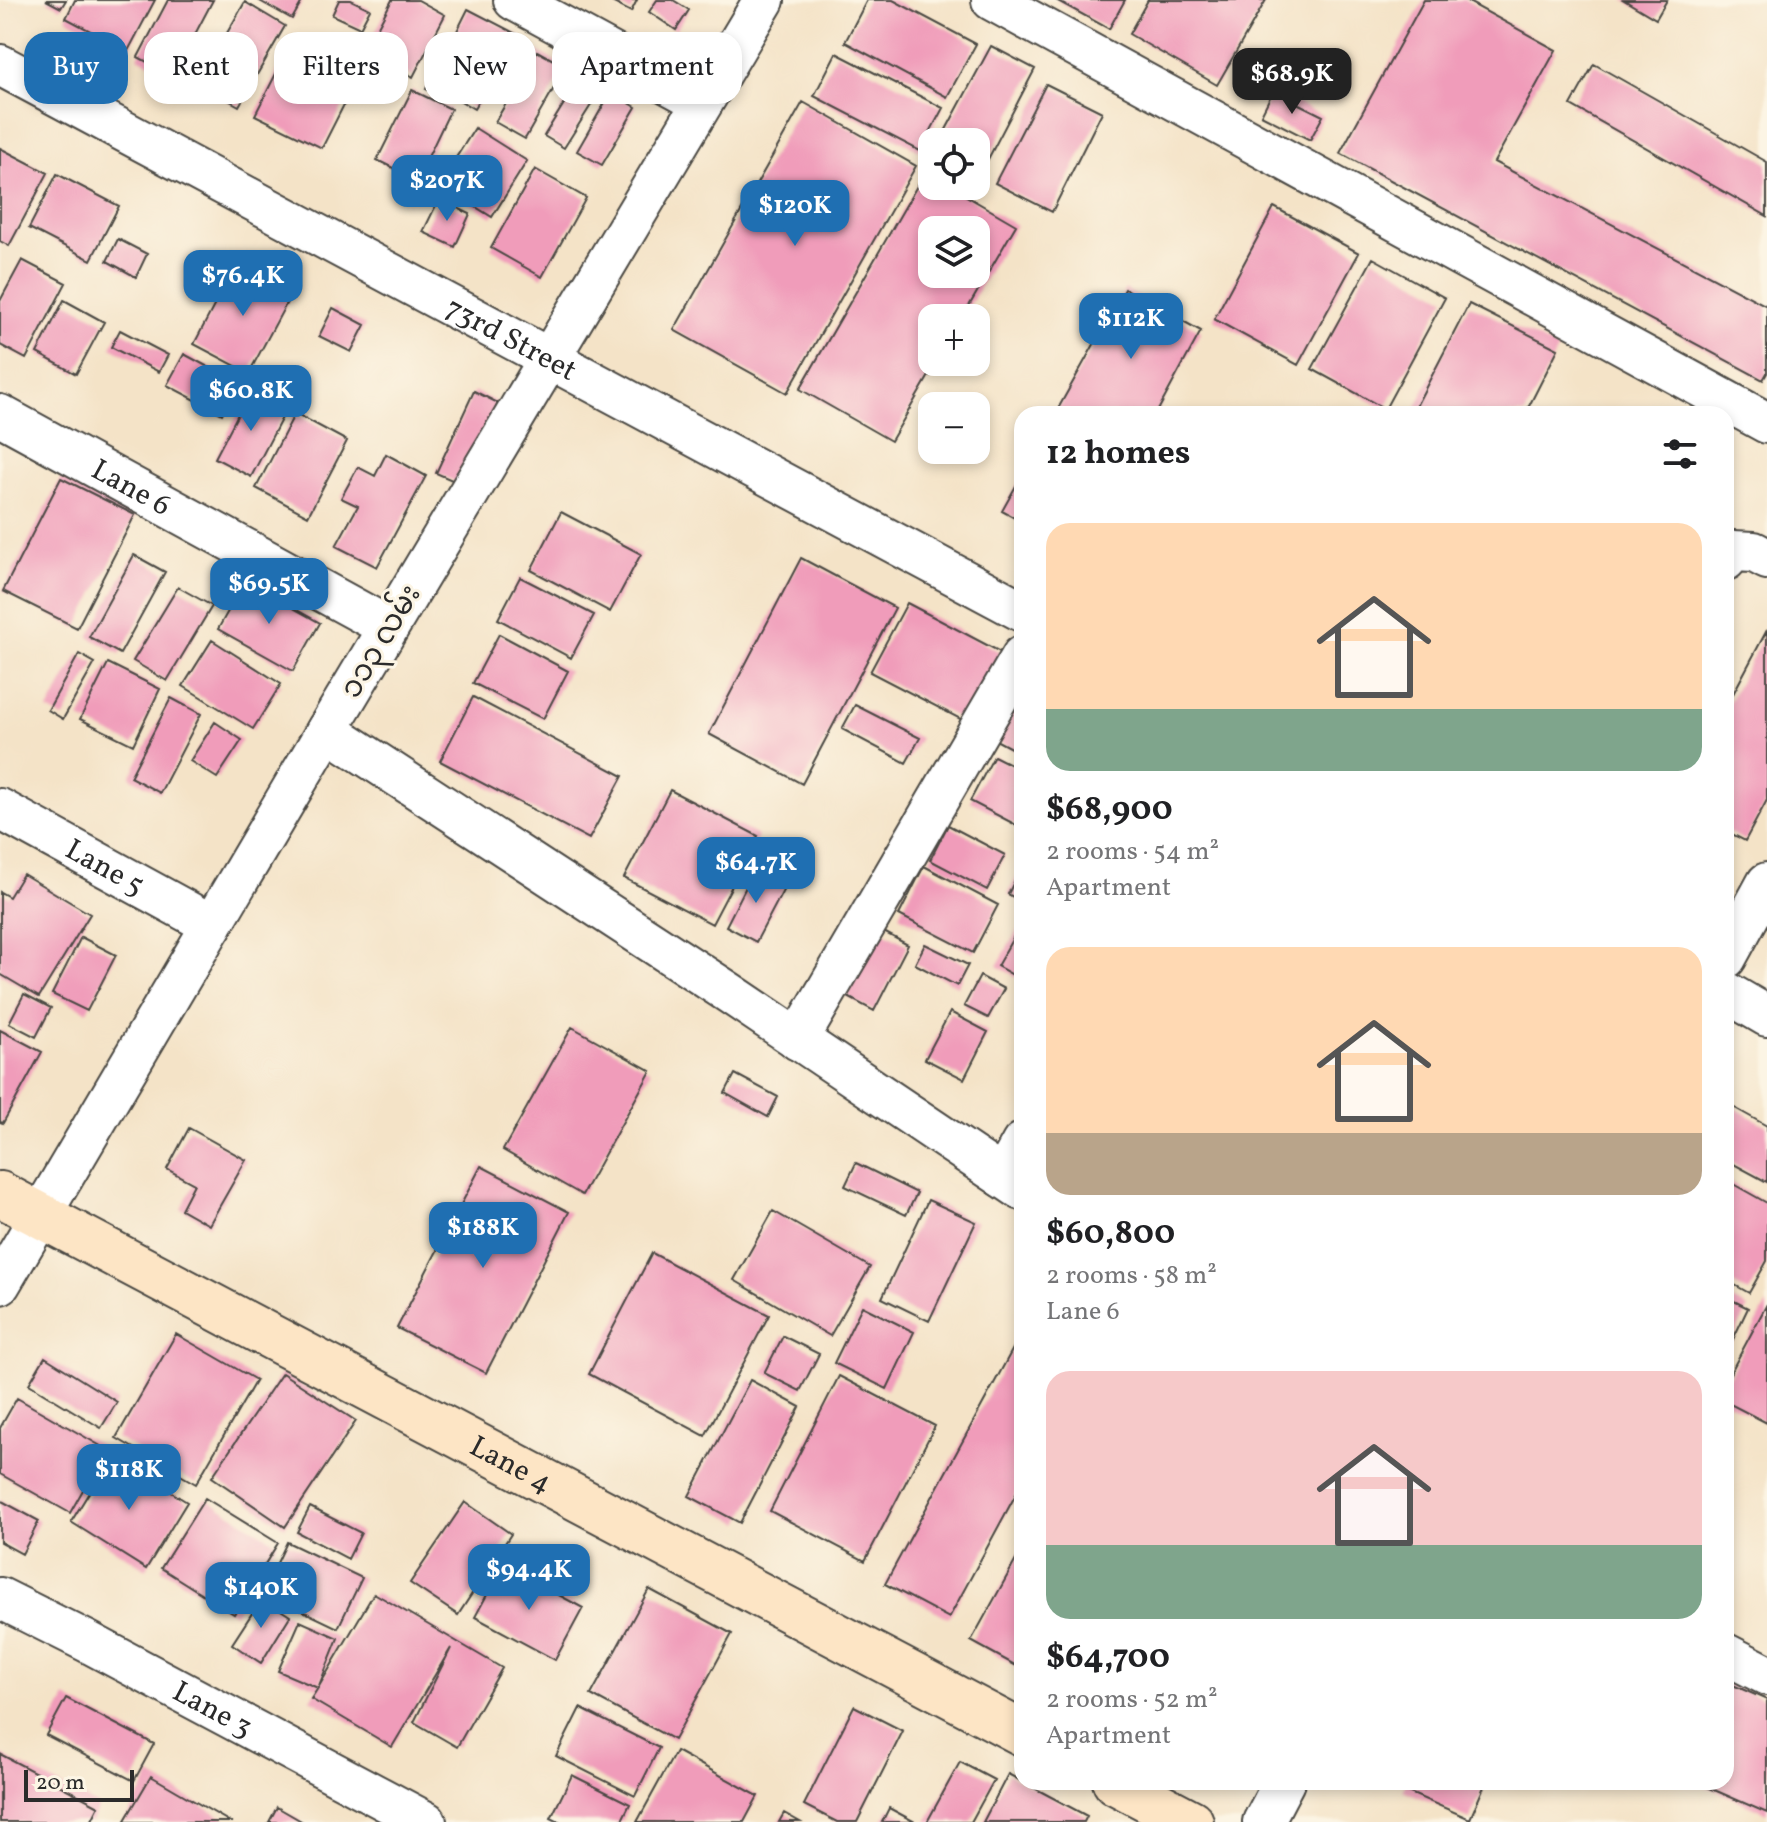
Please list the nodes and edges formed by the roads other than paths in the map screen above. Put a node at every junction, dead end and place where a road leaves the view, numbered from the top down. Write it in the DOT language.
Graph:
graph roads {
  1 [pos="514,0"];
  2 [pos="764,0"];
  3 [pos="992,0"];
  4 [pos="573,32"];
  5 [pos="742,36"];
  6 [pos="0,65"];
  7 [pos="701,104"];
  8 [pos="550,357"];
  9 [pos="0,415"];
  10 [pos="1767,423"];
  11 [pos="1734,551"];
  12 [pos="1767,559"];
  13 [pos="1014,607"];
  14 [pos="388,627"];
  15 [pos="1014,670"];
  16 [pos="327,730"];
  17 [pos="0,809"];
  18 [pos="1767,883"];
  19 [pos="212,925"];
  20 [pos="1734,943"];
  21 [pos="1734,997"];
  22 [pos="1767,1016"];
  23 [pos="798,1040"];
  24 [pos="1014,1169"];
  25 [pos="0,1194"];
  26 [pos="40,1217"];
  27 [pos="0,1284"];
  28 [pos="0,1598"];
  29 [pos="1734,1658"];
  30 [pos="1767,1675"];
  31 [pos="1014,1729"];
  32 [pos="1130,1790"];
  33 [pos="1280,1790"];
  34 [pos="426,1822"];
  35 [pos="1191,1822"];
  36 [pos="1263,1822"];
  1 -- 4 [label="street"];
  2 -- 5 [label="street, ၁၁၃ လမ်း"];
  3 -- 10 [label="street"];
  6 -- 8 [label="street, 73rd Street"];
  7 -- 8 [label="street, ၁၁၃ လမ်း"];
  8 -- 13 [label="street, 73rd Street"];
  8 -- 14 [label="street, ၁၁၃ လမ်း"];
  9 -- 14 [label="street, Lane 6"];
  11 -- 12 [label="street"];
  14 -- 16 [label="street, ၁၁၃ လမ်း"];
  15 -- 23 [label="street"];
  16 -- 19 [label="street, ၁၁၃ လမ်း"];
  16 -- 23 [label="street"];
  17 -- 19 [label="street, Lane 5"];
  18 -- 20 [label="street"];
  19 -- 26 [label="street, ၁၁၃ လမ်း"];
  21 -- 22 [label="street"];
  23 -- 24 [label="street"];
  25 -- 26 [label="street, Lane 4"];
  26 -- 27 [label="street, ၁၁၃ လမ်း"];
  26 -- 31 [label="street, Lane 4"];
  28 -- 34 [label="street, Lane 3"];
  29 -- 30 [label="street"];
  32 -- 35 [label="street"];
  33 -- 36 [label="street"];
}
